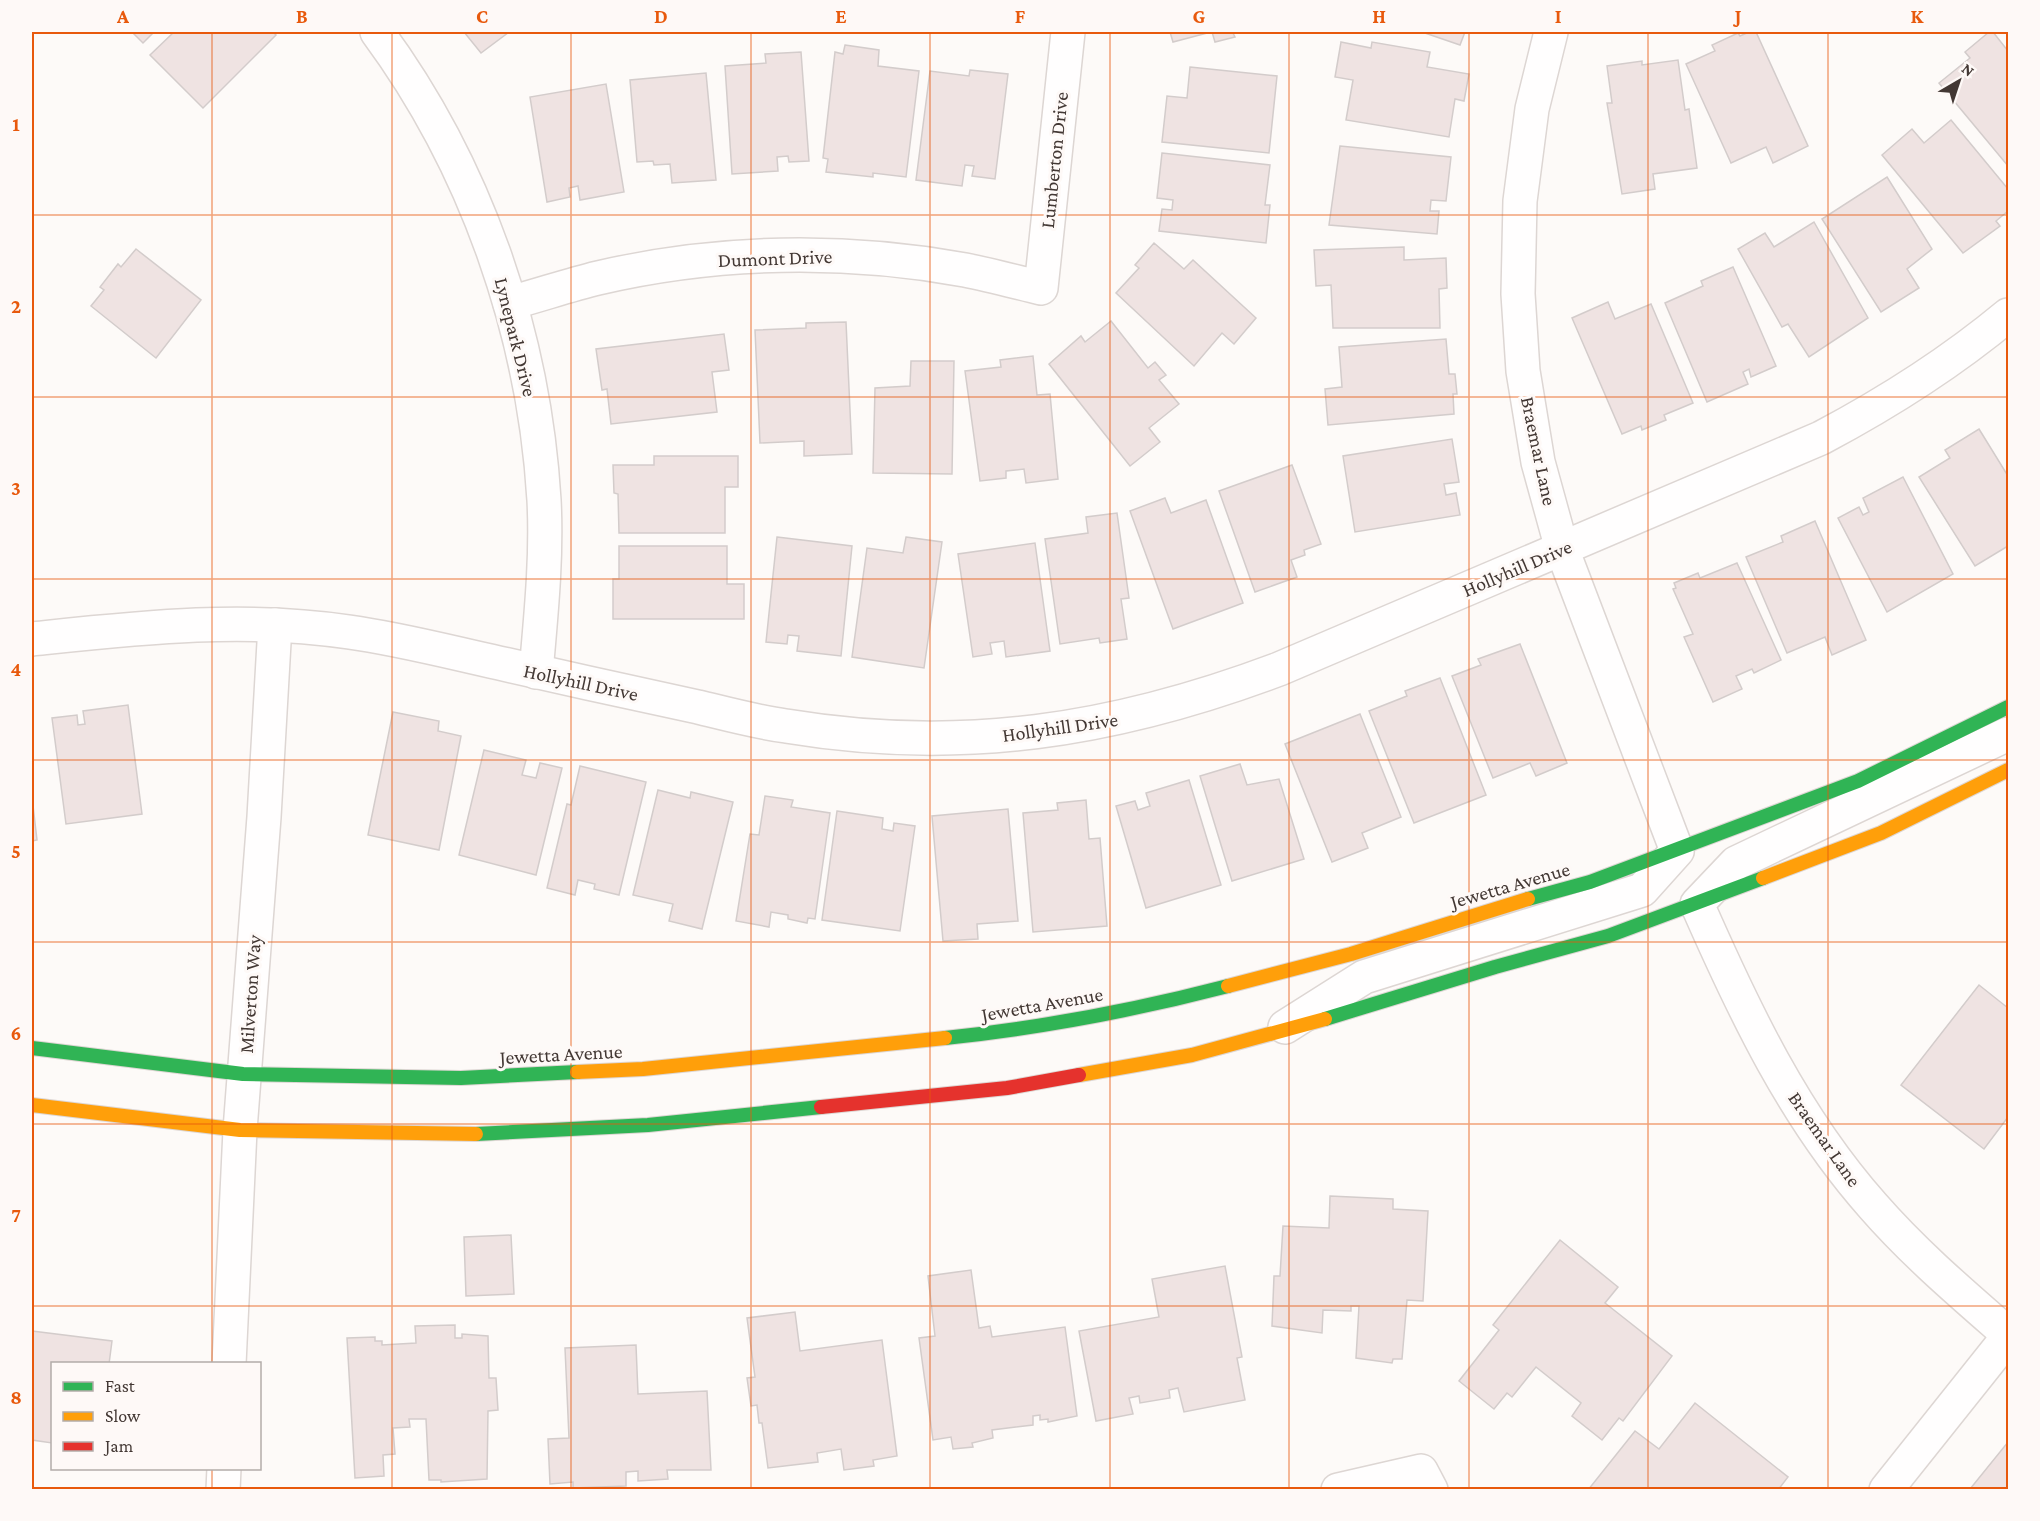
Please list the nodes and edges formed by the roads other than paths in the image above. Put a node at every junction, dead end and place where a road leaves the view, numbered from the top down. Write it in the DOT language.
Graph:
graph roads {
  1 [pos="377,32"];
  2 [pos="1068,32"];
  3 [pos="1551,32"];
  4 [pos="1041,288"];
  5 [pos="510,303"];
  6 [pos="2008,315"];
  7 [pos="1562,549"];
  8 [pos="275,625"];
  9 [pos="32,639"];
  10 [pos="536,672"];
  11 [pos="2008,707"];
  12 [pos="2008,734"];
  13 [pos="2008,770"];
  14 [pos="1677,851"];
  15 [pos="1697,904"];
  16 [pos="1276,1032"];
  17 [pos="32,1048"];
  18 [pos="243,1074"];
  19 [pos="32,1105"];
  20 [pos="240,1130"];
  21 [pos="2008,1335"];
  22 [pos="229,1362"];
  23 [pos="224,1470"];
  24 [pos="1426,1480"];
  25 [pos="223,1490"];
  26 [pos="1338,1490"];
  27 [pos="1886,1490"];
  1 -- 5 [label="street, Lynepark Drive"];
  2 -- 4 [label="street, Lumberton Drive"];
  3 -- 7 [label="street, Braemar Lane"];
  4 -- 5 [label="street, Dumont Drive"];
  5 -- 10 [label="street, Lynepark Drive"];
  6 -- 7 [label="street, Hollyhill Drive"];
  7 -- 10 [label="street, Hollyhill Drive"];
  7 -- 14 [label="street, Braemar Lane"];
  8 -- 9 [label="street, Hollyhill Drive"];
  8 -- 10 [label="street, Hollyhill Drive"];
  8 -- 18 [label="street, Milverton Way"];
  11 -- 14 [label="street, Jewetta Avenue"];
  12 -- 15 [label="street"];
  13 -- 15 [label="street"];
  14 -- 16 [label="street"];
  14 -- 18 [label="street, Jewetta Avenue"];
  15 -- 16 [label="street"];
  15 -- 21 [label="street, Braemar Lane"];
  16 -- 20 [label="street"];
  17 -- 18 [label="street, Jewetta Avenue"];
  18 -- 20 [label="street, Milverton Way"];
  19 -- 20 [label="street"];
  20 -- 22 [label="street, Milverton Way"];
  21 -- 27 [label="street"];
  23 -- 25 [label="street"];
  24 -- 26 [label="street"];
}
